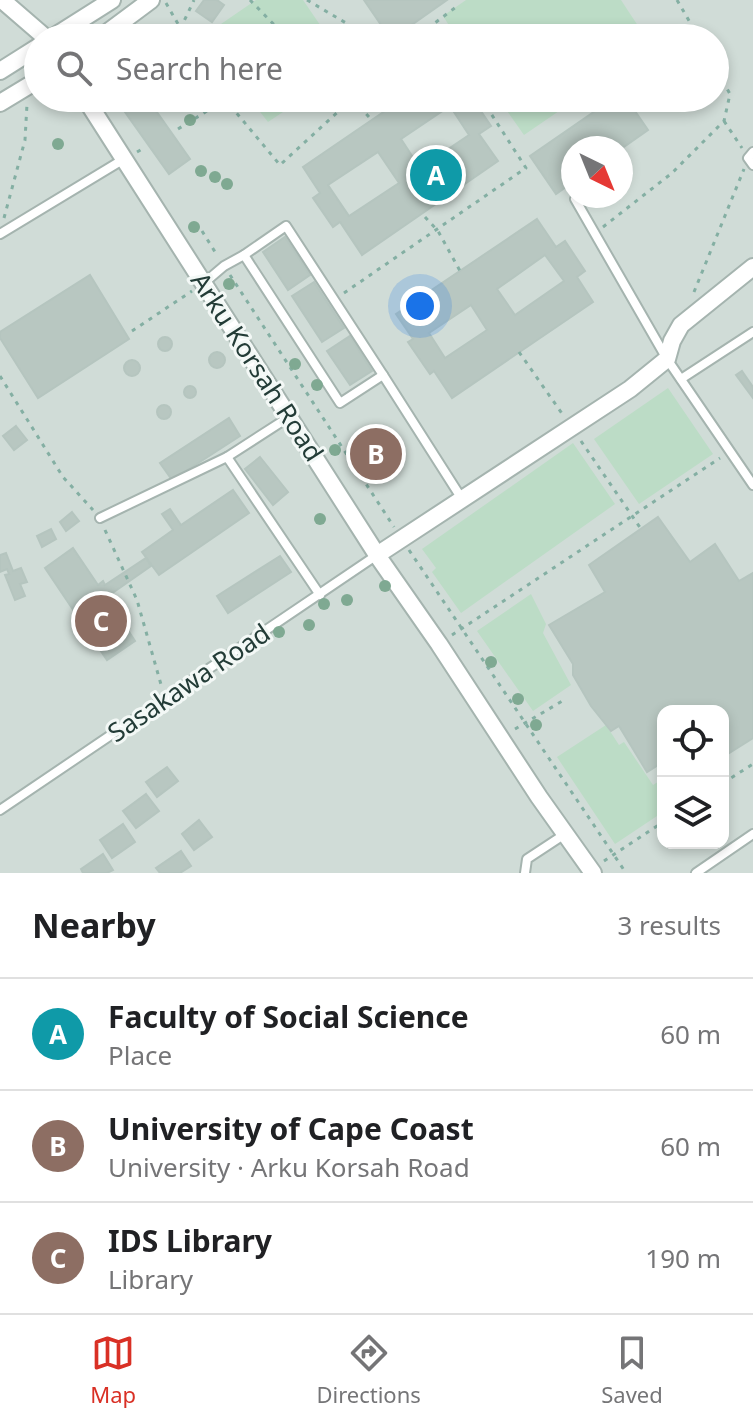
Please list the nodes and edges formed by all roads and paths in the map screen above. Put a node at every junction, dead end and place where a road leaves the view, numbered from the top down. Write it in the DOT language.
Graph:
graph roads {
  1 [pos="2,0"];
  2 [pos="112,0"];
  3 [pos="151,0"];
  4 [pos="165,0"];
  5 [pos="194,0"];
  6 [pos="250,0"];
  7 [pos="307,0"];
  8 [pos="677,0"];
  9 [pos="456,7"];
  10 [pos="32,24"];
  11 [pos="72,24"];
  12 [pos="119,24"];
  13 [pos="178,24"];
  14 [pos="182,24"];
  15 [pos="273,24"];
  16 [pos="348,24"];
  17 [pos="435,24"];
  18 [pos="691,24"];
  19 [pos="24,56"];
  20 [pos="0,71"];
  21 [pos="24,88"];
  22 [pos="0,103"];
  23 [pos="29,112"];
  24 [pos="94,112"];
  25 [pos="205,112"];
  26 [pos="237,112"];
  27 [pos="337,112"];
  28 [pos="365,112"];
  29 [pos="490,112"];
  30 [pos="726,112"];
  31 [pos="369,117"];
  32 [pos="724,121"];
  33 [pos="178,129"];
  34 [pos="124,159"];
  35 [pos="751,159"];
  36 [pos="580,208"];
  37 [pos="425,217"];
  38 [pos="4,220"];
  39 [pos="202,231"];
  40 [pos="438,231"];
  41 [pos="0,234"];
  42 [pos="595,234"];
  43 [pos="244,255"];
  44 [pos="224,266"];
  45 [pos="753,267"];
  46 [pos="460,271"];
  47 [pos="203,283"];
  48 [pos="692,297"];
  49 [pos="334,299"];
  50 [pos="132,331"];
  51 [pos="753,332"];
  52 [pos="667,359"];
  53 [pos="383,375"];
  54 [pos="0,376"];
  55 [pos="681,379"];
  56 [pos="289,417"];
  57 [pos="730,451"];
  58 [pos="227,457"];
  59 [pos="753,485"];
  60 [pos="462,499"];
  61 [pos="100,518"];
  62 [pos="401,538"];
  63 [pos="377,555"];
  64 [pos="320,595"];
  65 [pos="439,644"];
  66 [pos="165,699"];
  67 [pos="564,700"];
  68 [pos="525,723"];
  69 [pos="501,738"];
  70 [pos="753,764"];
  71 [pos="729,779"];
  72 [pos="0,810"];
  73 [pos="657,826"];
  74 [pos="565,834"];
  75 [pos="753,834"];
  76 [pos="613,854"];
  77 [pos="592,872"];
  78 [pos="525,873"];
  79 [pos="626,873"];
  80 [pos="696,873"];
  1 -- 10 [label="street"];
  2 -- 11 [label="street"];
  3 -- 12 [label="street"];
  4 -- 13 [label="path"];
  5 -- 14 [label="path"];
  6 -- 15 [label="path"];
  7 -- 16 [label="path"];
  8 -- 18 [label="path"];
  9 -- 17 [label="path"];
  19 -- 20 [label="street"];
  21 -- 22 [label="street"];
  23 -- 38 [label="path"];
  24 -- 34 [label="street, Arku Korsah Road"];
  25 -- 33 [label="path"];
  26 -- 27 [label="path"];
  28 -- 31 [label="path"];
  29 -- 40 [label="path"];
  30 -- 32 [label="path"];
  32 -- 35 [label="path"];
  32 -- 42 [label="path"];
  34 -- 41 [label="lane"];
  34 -- 47 [label="street, Arku Korsah Road"];
  35 -- 48 [label="path"];
  36 -- 42 [label="lane"];
  37 -- 40 [label="path"];
  39 -- 44 [label="path"];
  40 -- 46 [label="path"];
  40 -- 49 [label="path"];
  42 -- 52 [label="lane"];
  43 -- 44 [label="lane"];
  43 -- 49 [label="lane"];
  43 -- 53 [label="lane"];
  44 -- 47 [label="lane"];
  44 -- 62 [label="path"];
  45 -- 52 [label="street"];
  47 -- 50 [label="path"];
  47 -- 56 [label="street, Arku Korsah Road"];
  49 -- 53 [label="lane"];
  51 -- 55 [label="lane"];
  52 -- 55 [label="lane"];
  52 -- 60 [label="street"];
  53 -- 60 [label="lane"];
  54 -- 61 [label="path"];
  55 -- 57 [label="lane"];
  56 -- 58 [label="lane"];
  56 -- 63 [label="street, Arku Korsah Road"];
  57 -- 59 [label="lane"];
  57 -- 65 [label="path"];
  58 -- 61 [label="lane"];
  58 -- 64 [label="lane"];
  60 -- 62 [label="street"];
  61 -- 66 [label="path"];
  62 -- 63 [label="street"];
  62 -- 68 [label="path"];
  63 -- 64 [label="lane, Sasakawa Road"];
  63 -- 65 [label="street, Arku Korsah Road"];
  64 -- 66 [label="lane, Sasakawa Road"];
  65 -- 69 [label="street, Arku Korsah Road"];
  66 -- 72 [label="lane, Sasakawa Road"];
  67 -- 68 [label="path"];
  68 -- 69 [label="path"];
  68 -- 76 [label="path"];
  69 -- 74 [label="street, Arku Korsah Road"];
  70 -- 71 [label="path"];
  73 -- 76 [label="path"];
  74 -- 77 [label="street, Arku Korsah Road"];
  74 -- 78 [label="lane"];
  75 -- 80 [label="lane"];
  76 -- 77 [label="path"];
  76 -- 79 [label="path"];
}
